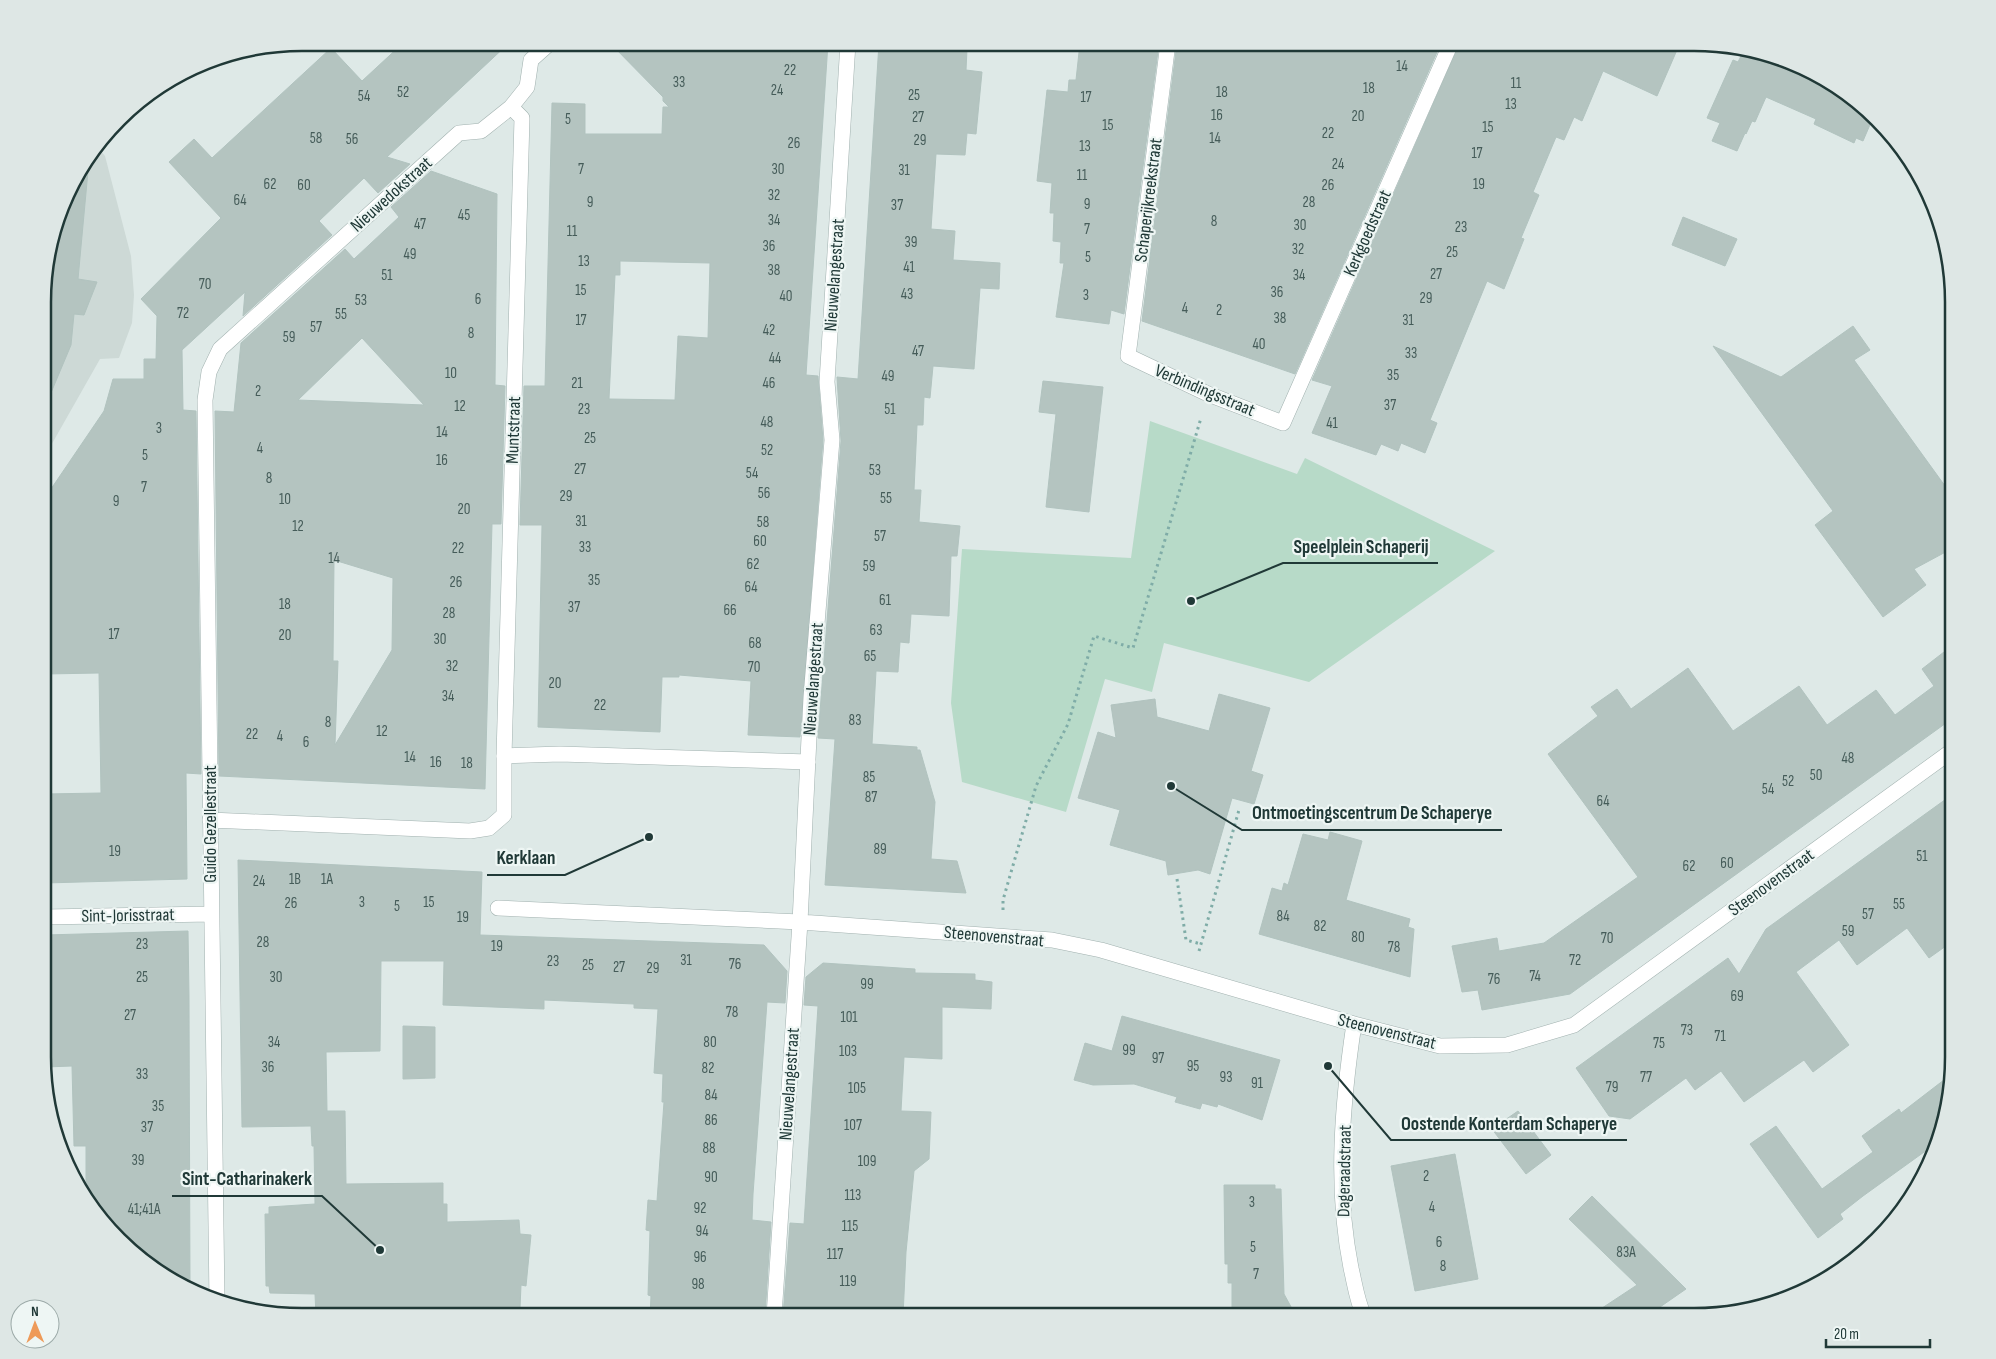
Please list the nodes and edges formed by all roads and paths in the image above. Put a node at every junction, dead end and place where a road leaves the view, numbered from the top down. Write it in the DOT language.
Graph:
graph roads {
  1 [pos="541,51"];
  2 [pos="848,51"];
  3 [pos="1167,51"];
  4 [pos="1447,51"];
  5 [pos="511,107"];
  6 [pos="220,349"];
  7 [pos="1128,356"];
  8 [pos="1208,394"];
  9 [pos="1283,423"];
  10 [pos="504,756"];
  11 [pos="1945,756"];
  12 [pos="808,762"];
  13 [pos="1238,810"];
  14 [pos="210,820"];
  15 [pos="1177,879"];
  16 [pos="498,908"];
  17 [pos="211,914"];
  18 [pos="51,916"];
  19 [pos="800,922"];
  20 [pos="1002,936"];
  21 [pos="1201,944"];
  22 [pos="1192,976"];
  23 [pos="1354,1024"];
  24 [pos="217,1292"];
  25 [pos="775,1308"];
  26 [pos="1361,1308"];
  1 -- 5 [label="street, Nieuwedokstraat"];
  2 -- 12 [label="street, Nieuwelangestraat"];
  3 -- 7 [label="street, Schaperijkreekstraat"];
  4 -- 9 [label="street, Kerkgoedstraat"];
  5 -- 6 [label="street, Nieuwedokstraat"];
  5 -- 10 [label="street, Muntstraat"];
  6 -- 14 [label="street, Guido Gezellestraat"];
  7 -- 8 [label="street, Verbindingsstraat"];
  8 -- 9 [label="street, Verbindingsstraat"];
  8 -- 20 [label="path"];
  10 -- 12 [label="street"];
  10 -- 14 [label="street, Muntstraat"];
  11 -- 23 [label="street, Steenovenstraat"];
  12 -- 19 [label="street, Nieuwelangestraat"];
  13 -- 21 [label="path"];
  14 -- 17 [label="street, Guido Gezellestraat"];
  15 -- 21 [label="path"];
  16 -- 19 [label="street, Steenovenstraat"];
  17 -- 18 [label="street, Sint-Jorisstraat"];
  17 -- 24 [label="street, Guido Gezellestraat"];
  19 -- 20 [label="street, Steenovenstraat"];
  19 -- 25 [label="street, Nieuwelangestraat"];
  20 -- 22 [label="street, Steenovenstraat"];
  21 -- 22 [label="path"];
  22 -- 23 [label="street, Steenovenstraat"];
  23 -- 26 [label="street, Dageraadstraat"];
}
